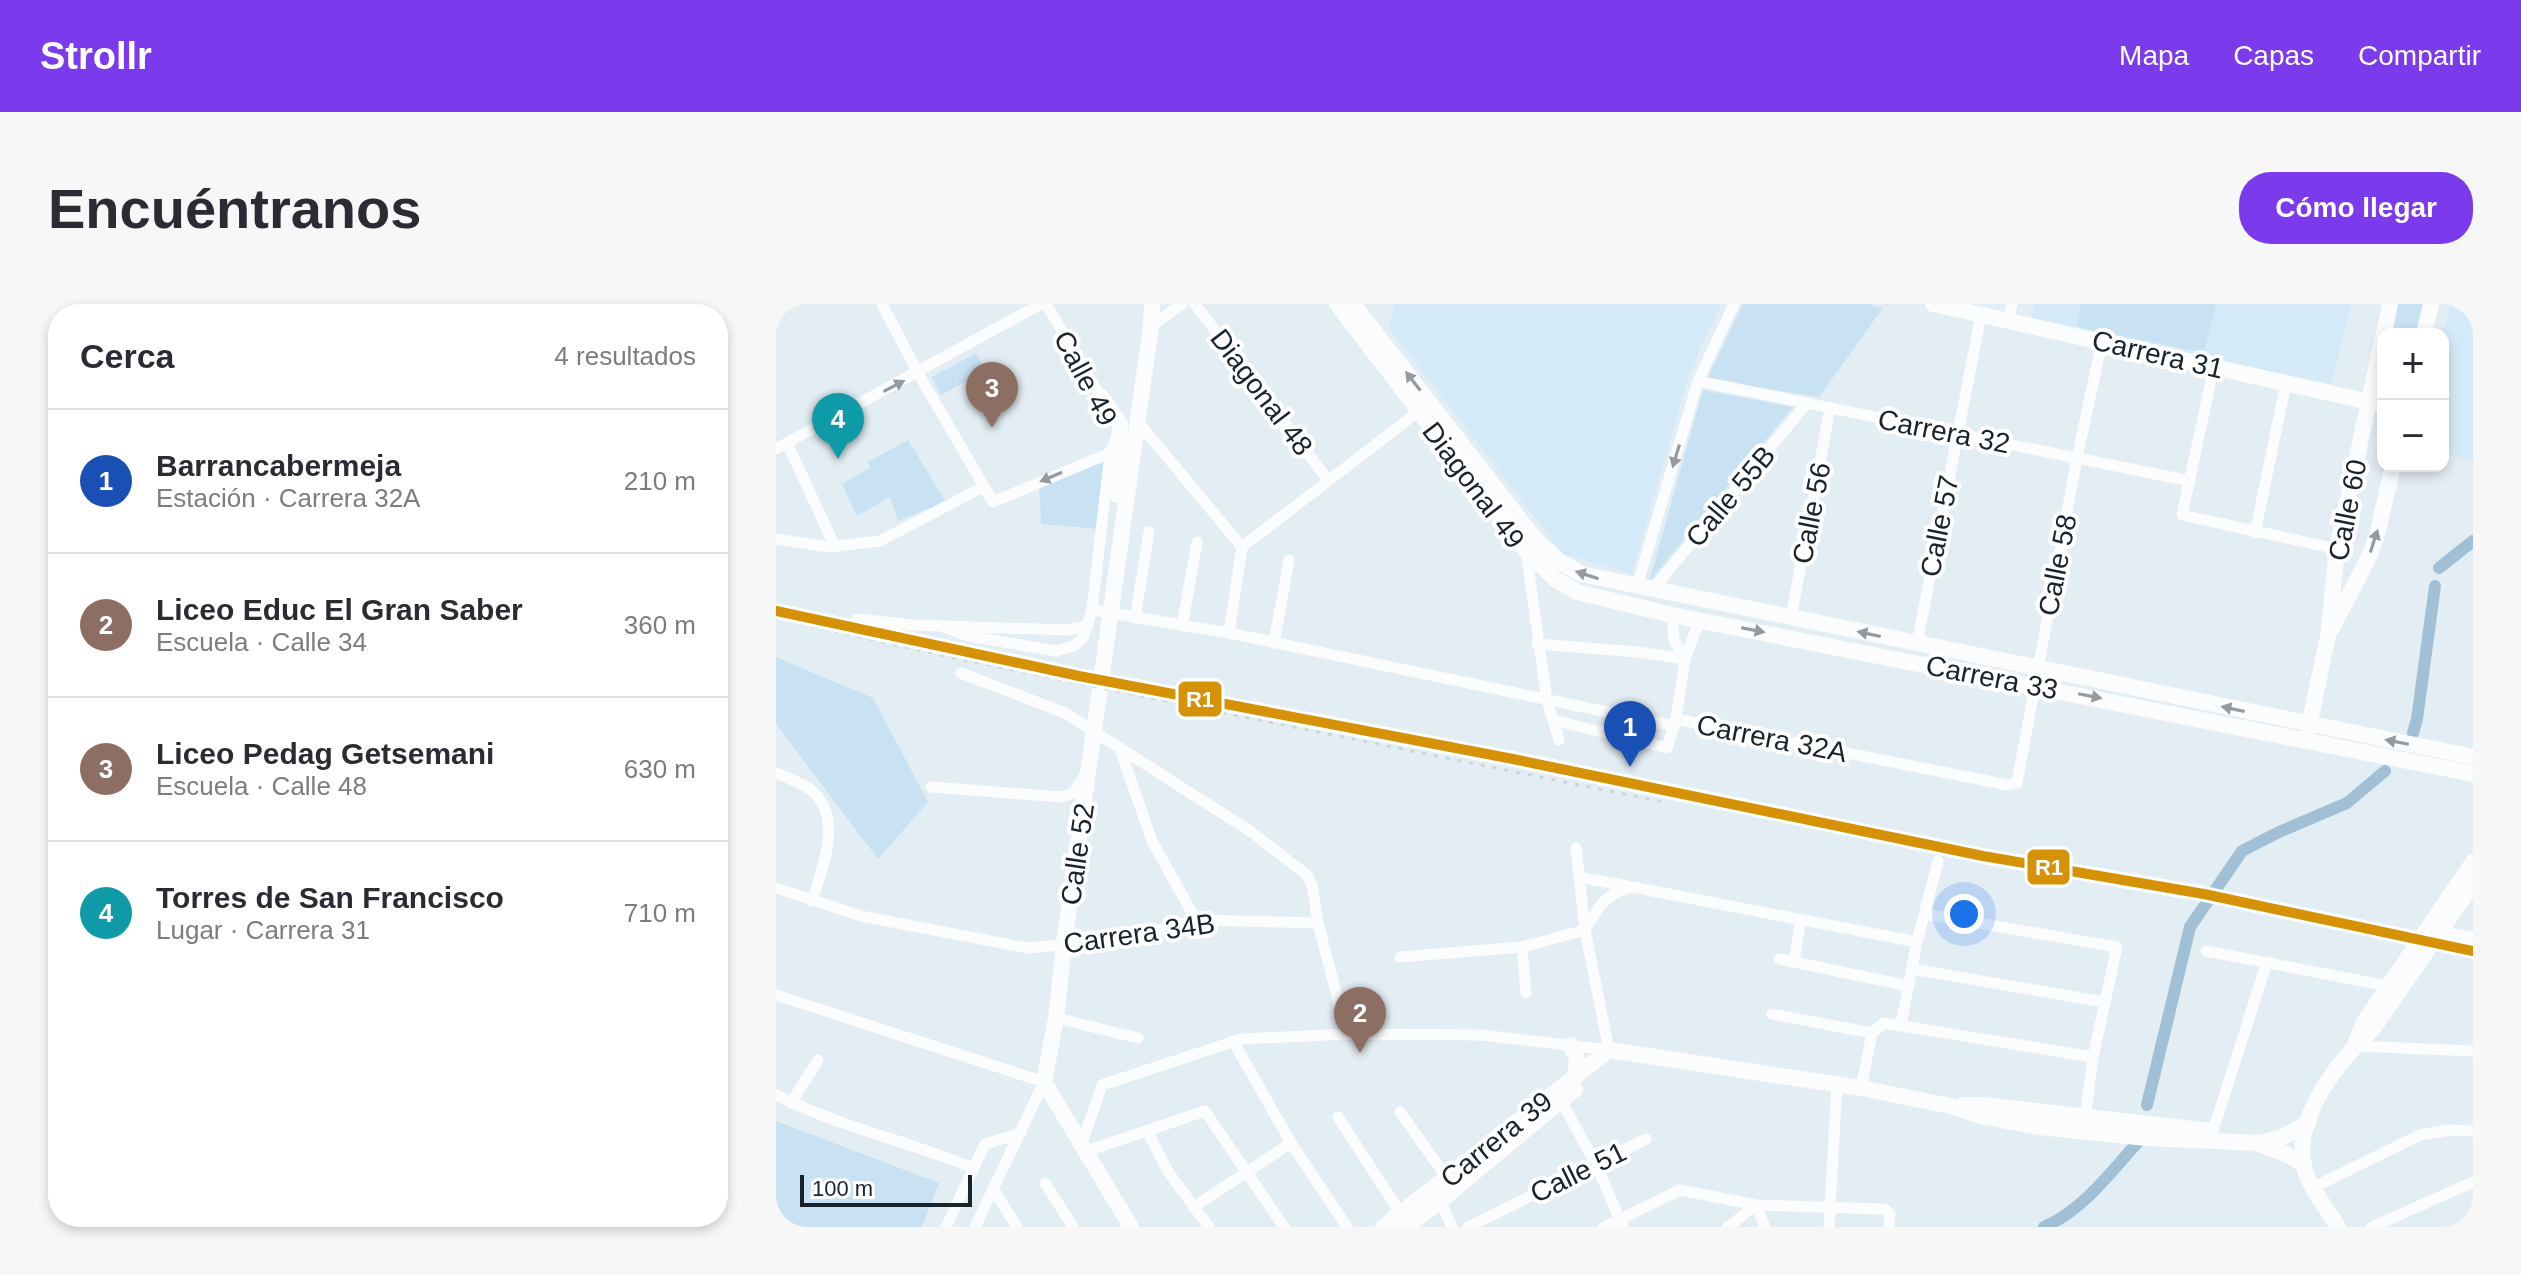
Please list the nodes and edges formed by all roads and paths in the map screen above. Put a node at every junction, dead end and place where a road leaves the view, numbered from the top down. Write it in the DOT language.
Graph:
graph roads {
  1 [pos="882,304"];
  2 [pos="1044,304"];
  3 [pos="1145,304"];
  4 [pos="1152,304"];
  5 [pos="1182,304"];
  6 [pos="1195,304"];
  7 [pos="1337,304"];
  8 [pos="1353,304"];
  9 [pos="1734,304"];
  10 [pos="1933,304"];
  11 [pos="2012,304"];
  12 [pos="2390,304"];
  13 [pos="2431,304"];
  14 [pos="1981,315"];
  15 [pos="2008,321"];
  16 [pos="1151,326"];
  17 [pos="2385,328"];
  18 [pos="2425,328"];
  19 [pos="2102,342"];
  20 [pos="2214,367"];
  21 [pos="918,373"];
  22 [pos="1698,381"];
  23 [pos="2286,383"];
  24 [pos="1101,397"];
  25 [pos="1807,403"];
  26 [pos="2376,404"];
  27 [pos="1830,408"];
  28 [pos="1418,412"];
  29 [pos="1138,422"];
  30 [pos="1956,433"];
  31 [pos="787,443"];
  32 [pos="776,449"];
  33 [pos="1110,453"];
  34 [pos="2077,458"];
  35 [pos="2392,472"];
  36 [pos="1328,480"];
  37 [pos="2190,481"];
  38 [pos="983,487"];
  39 [pos="1117,495"];
  40 [pos="1149,532"];
  41 [pos="2255,533"];
  42 [pos="776,539"];
  43 [pos="832,540"];
  44 [pos="1197,542"];
  45 [pos="1116,544"];
  46 [pos="1242,547"];
  47 [pos="2337,549"];
  48 [pos="1526,551"];
  49 [pos="1548,552"];
  50 [pos="1289,560"];
  51 [pos="1645,588"];
  52 [pos="1678,595"];
  53 [pos="1645,609"];
  54 [pos="1092,610"];
  55 [pos="1672,615"];
  56 [pos="1135,618"];
  57 [pos="1791,618"];
  58 [pos="857,619"];
  59 [pos="1700,619"];
  60 [pos="942,626"];
  61 [pos="1088,626"];
  62 [pos="1182,626"];
  63 [pos="1229,633"];
  64 [pos="2328,636"];
  65 [pos="1274,643"];
  66 [pos="1537,644"];
  67 [pos="1917,644"];
  68 [pos="1685,659"];
  69 [pos="961,673"];
  70 [pos="2036,677"];
  71 [pos="1547,700"];
  72 [pos="1553,720"];
  73 [pos="1675,723"];
  74 [pos="2308,732"];
  75 [pos="1103,739"];
  76 [pos="1559,740"];
  77 [pos="1120,749"];
  78 [pos="2473,757"];
  79 [pos="2454,770"];
  80 [pos="776,773"];
  81 [pos="2473,774"];
  82 [pos="2013,785"];
  83 [pos="2473,786"];
  84 [pos="931,787"];
  85 [pos="1576,848"];
  86 [pos="1938,861"];
  87 [pos="2473,862"];
  88 [pos="1579,877"];
  89 [pos="2473,884"];
  90 [pos="1632,887"];
  91 [pos="776,888"];
  92 [pos="812,901"];
  93 [pos="1925,914"];
  94 [pos="1196,920"];
  95 [pos="1801,920"];
  96 [pos="1318,923"];
  97 [pos="1585,930"];
  98 [pos="2434,930"];
  99 [pos="2473,937"];
  100 [pos="1917,942"];
  101 [pos="1064,943"];
  102 [pos="1522,947"];
  103 [pos="2206,951"];
  104 [pos="1400,957"];
  105 [pos="1779,959"];
  106 [pos="1794,961"];
  107 [pos="2267,962"];
  108 [pos="1912,969"];
  109 [pos="1909,986"];
  110 [pos="2388,986"];
  111 [pos="1526,993"];
  112 [pos="777,997"];
  113 [pos="2104,1002"];
  114 [pos="1772,1014"];
  115 [pos="1056,1018"];
  116 [pos="1901,1024"];
  117 [pos="1872,1033"];
  118 [pos="1347,1034"];
  119 [pos="1138,1038"];
  120 [pos="1233,1041"];
  121 [pos="1571,1045"];
  122 [pos="2355,1046"];
  123 [pos="2473,1051"];
  124 [pos="1616,1052"];
  125 [pos="2093,1057"];
  126 [pos="818,1060"];
  127 [pos="1575,1076"];
  128 [pos="1044,1082"];
  129 [pos="1837,1084"];
  130 [pos="1861,1088"];
  131 [pos="776,1095"];
  132 [pos="1561,1101"];
  133 [pos="791,1103"];
  134 [pos="1950,1106"];
  135 [pos="2315,1106"];
  136 [pos="1400,1112"];
  137 [pos="1338,1117"];
  138 [pos="2085,1119"];
  139 [pos="2309,1122"];
  140 [pos="1147,1131"];
  141 [pos="2473,1131"];
  142 [pos="1021,1133"];
  143 [pos="2211,1136"];
  144 [pos="1646,1139"];
  145 [pos="1291,1143"];
  146 [pos="2255,1143"];
  147 [pos="1084,1147"];
  148 [pos="1596,1164"];
  149 [pos="2304,1165"];
  150 [pos="973,1168"];
  151 [pos="1246,1171"];
  152 [pos="2473,1182"];
  153 [pos="1045,1183"];
  154 [pos="2314,1187"];
  155 [pos="1444,1189"];
  156 [pos="994,1190"];
  157 [pos="1756,1205"];
  158 [pos="1194,1207"];
  159 [pos="1829,1207"];
  160 [pos="1403,1220"];
  161 [pos="1621,1223"];
  162 [pos="946,1227"];
  163 [pos="975,1227"];
  164 [pos="1017,1227"];
  165 [pos="1073,1227"];
  166 [pos="1130,1227"];
  167 [pos="1209,1227"];
  168 [pos="1284,1227"];
  169 [pos="1347,1227"];
  170 [pos="1383,1227"];
  171 [pos="1452,1227"];
  172 [pos="1468,1227"];
  173 [pos="1604,1227"];
  174 [pos="1728,1227"];
  175 [pos="1765,1227"];
  176 [pos="1829,1227"];
  177 [pos="1889,1227"];
  178 [pos="2338,1227"];
  179 [pos="2372,1227"];
  1 -- 21 [label="street"];
  2 -- 21 [label="street"];
  2 -- 24 [label="street, Calle 49"];
  3 -- 39 [label="main road, Calle 52"];
  4 -- 16 [label="main road, Calle 52"];
  5 -- 16 [label="street"];
  6 -- 36 [label="street, Diagonal 48"];
  7 -- 28 [label="main road, Diagonal 49"];
  49 -- 8 [label="main road, Diagonal 49, one-way"];
  9 -- 22 [label="street"];
  10 -- 14 [label="main road, Carrera 31"];
  11 -- 15 [label="street"];
  12 -- 17 [label="main road, Calle 60"];
  13 -- 18 [label="main road"];
  14 -- 15 [label="main road, Carrera 31"];
  14 -- 30 [label="street, Calle 57"];
  15 -- 19 [label="main road, Carrera 31"];
  16 -- 29 [label="main road, Calle 52"];
  19 -- 20 [label="main road, Carrera 31"];
  19 -- 34 [label="street, Calle 58"];
  20 -- 23 [label="main road, Carrera 31"];
  20 -- 37 [label="street"];
  31 -- 21 [label="street, one-way"];
  21 -- 38 [label="street"];
  22 -- 25 [label="street, Carrera 32"];
  22 -- 51 [label="street, one-way"];
  23 -- 26 [label="main road, Carrera 31"];
  23 -- 41 [label="street"];
  24 -- 33 [label="street, Calle 49"];
  24 -- 39 [label="main road"];
  25 -- 27 [label="street, Carrera 32"];
  25 -- 51 [label="street, Calle 55B"];
  26 -- 47 [label="main road, Calle 60"];
  27 -- 30 [label="street, Carrera 32"];
  27 -- 57 [label="street, Calle 56"];
  28 -- 36 [label="street"];
  28 -- 48 [label="main road, Diagonal 49"];
  29 -- 45 [label="main road, Calle 52"];
  29 -- 46 [label="street"];
  30 -- 34 [label="street, Carrera 32"];
  30 -- 67 [label="street, Calle 57"];
  31 -- 32 [label="street"];
  31 -- 43 [label="street"];
  33 -- 38 [label="street, one-way"];
  33 -- 54 [label="street, Calle 49"];
  34 -- 37 [label="street, Carrera 32"];
  34 -- 70 [label="street, Calle 58"];
  64 -- 35 [label="main road, Calle 60, one-way"];
  36 -- 46 [label="street"];
  37 -- 41 [label="street"];
  38 -- 42 [label="street"];
  39 -- 45 [label="main road, Calle 52"];
  40 -- 56 [label="street"];
  41 -- 47 [label="street"];
  44 -- 62 [label="street"];
  45 -- 101 [label="main road, Calle 52"];
  46 -- 63 [label="street"];
  47 -- 64 [label="main road, Calle 60"];
  48 -- 53 [label="main road, Carrera 33"];
  48 -- 66 [label="street, Diagonal 49"];
  51 -- 49 [label="main road, Carrera 33, one-way"];
  50 -- 65 [label="street"];
  51 -- 52 [label="main road, Carrera 33"];
  51 -- 53 [label="main road"];
  52 -- 55 [label="main road"];
  52 -- 57 [label="main road, Carrera 33"];
  53 -- 55 [label="main road, Carrera 33"];
  54 -- 56 [label="street"];
  54 -- 61 [label="street, Calle 49"];
  55 -- 59 [label="main road, Carrera 33"];
  55 -- 68 [label="street"];
  56 -- 62 [label="street"];
  67 -- 57 [label="main road, Carrera 33, one-way"];
  58 -- 60 [label="street"];
  59 -- 68 [label="street"];
  59 -- 70 [label="main road, Carrera 33, one-way"];
  60 -- 61 [label="street"];
  60 -- 61 [label="street"];
  62 -- 63 [label="street"];
  63 -- 65 [label="street"];
  64 -- 74 [label="main road, Calle 60"];
  65 -- 71 [label="street"];
  66 -- 68 [label="street"];
  66 -- 71 [label="street, Diagonal 49"];
  67 -- 70 [label="main road, Carrera 33"];
  68 -- 73 [label="street"];
  69 -- 75 [label="street"];
  70 -- 74 [label="main road, Carrera 33"];
  70 -- 82 [label="street, Calle 58"];
  71 -- 72 [label="street, Diagonal 49"];
  71 -- 73 [label="street"];
  72 -- 73 [label="street, Carrera 32A"];
  72 -- 76 [label="street, Diagonal 49"];
  73 -- 82 [label="street, Carrera 32A"];
  78 -- 74 [label="main road, Carrera 33, one-way"];
  74 -- 79 [label="main road, Carrera 33"];
  75 -- 77 [label="street"];
  75 -- 84 [label="street"];
  77 -- 94 [label="street"];
  77 -- 96 [label="street"];
  79 -- 81 [label="main road, Carrera 33"];
  79 -- 83 [label="main road"];
  80 -- 92 [label="street"];
  85 -- 88 [label="street"];
  86 -- 93 [label="street"];
  87 -- 98 [label="main road"];
  88 -- 90 [label="street"];
  88 -- 97 [label="street"];
  89 -- 98 [label="main road"];
  90 -- 95 [label="street"];
  90 -- 97 [label="street"];
  91 -- 92 [label="street, Carrera 34B"];
  92 -- 101 [label="street, Carrera 34B"];
  93 -- 100 [label="street"];
  93 -- 113 [label="street"];
  94 -- 96 [label="street, Carrera 34B"];
  94 -- 101 [label="street, Carrera 34B"];
  95 -- 100 [label="street"];
  95 -- 106 [label="street"];
  96 -- 118 [label="street"];
  97 -- 102 [label="street"];
  97 -- 124 [label="street"];
  98 -- 99 [label="street"];
  98 -- 110 [label="main road"];
  98 -- 122 [label="main road"];
  100 -- 108 [label="street"];
  101 -- 115 [label="main road, Calle 52"];
  102 -- 104 [label="street"];
  102 -- 111 [label="street"];
  103 -- 107 [label="street"];
  105 -- 106 [label="street"];
  106 -- 109 [label="street"];
  107 -- 110 [label="street"];
  107 -- 143 [label="street"];
  108 -- 109 [label="street"];
  108 -- 113 [label="street"];
  109 -- 116 [label="street"];
  110 -- 122 [label="main road"];
  112 -- 128 [label="street"];
  113 -- 125 [label="street"];
  114 -- 117 [label="street"];
  115 -- 119 [label="street"];
  115 -- 128 [label="main road, Calle 52"];
  116 -- 117 [label="street"];
  116 -- 125 [label="street"];
  117 -- 130 [label="street"];
  118 -- 120 [label="street"];
  118 -- 121 [label="street"];
  120 -- 145 [label="street"];
  120 -- 147 [label="street"];
  121 -- 124 [label="street"];
  121 -- 127 [label="main road"];
  122 -- 123 [label="street"];
  122 -- 135 [label="main road"];
  124 -- 127 [label="main road, Carrera 39"];
  124 -- 129 [label="main road"];
  124 -- 132 [label="main road, Carrera 39"];
  125 -- 138 [label="street"];
  126 -- 133 [label="street"];
  127 -- 155 [label="main road, Carrera 39"];
  128 -- 142 [label="street, Calle 52"];
  128 -- 147 [label="main road"];
  129 -- 130 [label="main road"];
  129 -- 159 [label="street"];
  130 -- 134 [label="main road"];
  131 -- 133 [label="street"];
  132 -- 148 [label="street"];
  132 -- 155 [label="main road, Carrera 39"];
  133 -- 150 [label="street"];
  134 -- 138 [label="main road"];
  134 -- 143 [label="main road"];
  135 -- 139 [label="main road"];
  135 -- 143 [label="main road"];
  136 -- 155 [label="street"];
  137 -- 160 [label="street"];
  138 -- 143 [label="main road"];
  139 -- 146 [label="main road"];
  139 -- 149 [label="main road"];
  140 -- 147 [label="street"];
  140 -- 151 [label="street"];
  140 -- 158 [label="street"];
  141 -- 154 [label="street"];
  142 -- 150 [label="street"];
  142 -- 156 [label="street, Calle 52"];
  143 -- 146 [label="main road"];
  144 -- 148 [label="street, Calle 51"];
  145 -- 151 [label="street"];
  145 -- 169 [label="street"];
  146 -- 149 [label="main road"];
  147 -- 166 [label="main road"];
  148 -- 161 [label="street"];
  148 -- 172 [label="street, Calle 51"];
  149 -- 154 [label="main road"];
  150 -- 162 [label="street"];
  151 -- 158 [label="street"];
  151 -- 168 [label="street"];
  152 -- 179 [label="street"];
  153 -- 165 [label="street"];
  154 -- 178 [label="main road"];
  155 -- 160 [label="main road, Carrera 39"];
  155 -- 171 [label="street"];
  156 -- 163 [label="street, Calle 52"];
  156 -- 164 [label="street"];
  157 -- 159 [label="street"];
  157 -- 161 [label="street"];
  157 -- 174 [label="street"];
  157 -- 175 [label="street"];
  158 -- 167 [label="street"];
  159 -- 176 [label="street"];
  159 -- 177 [label="street"];
  160 -- 170 [label="main road, Carrera 39"];
  161 -- 173 [label="street"];
}
